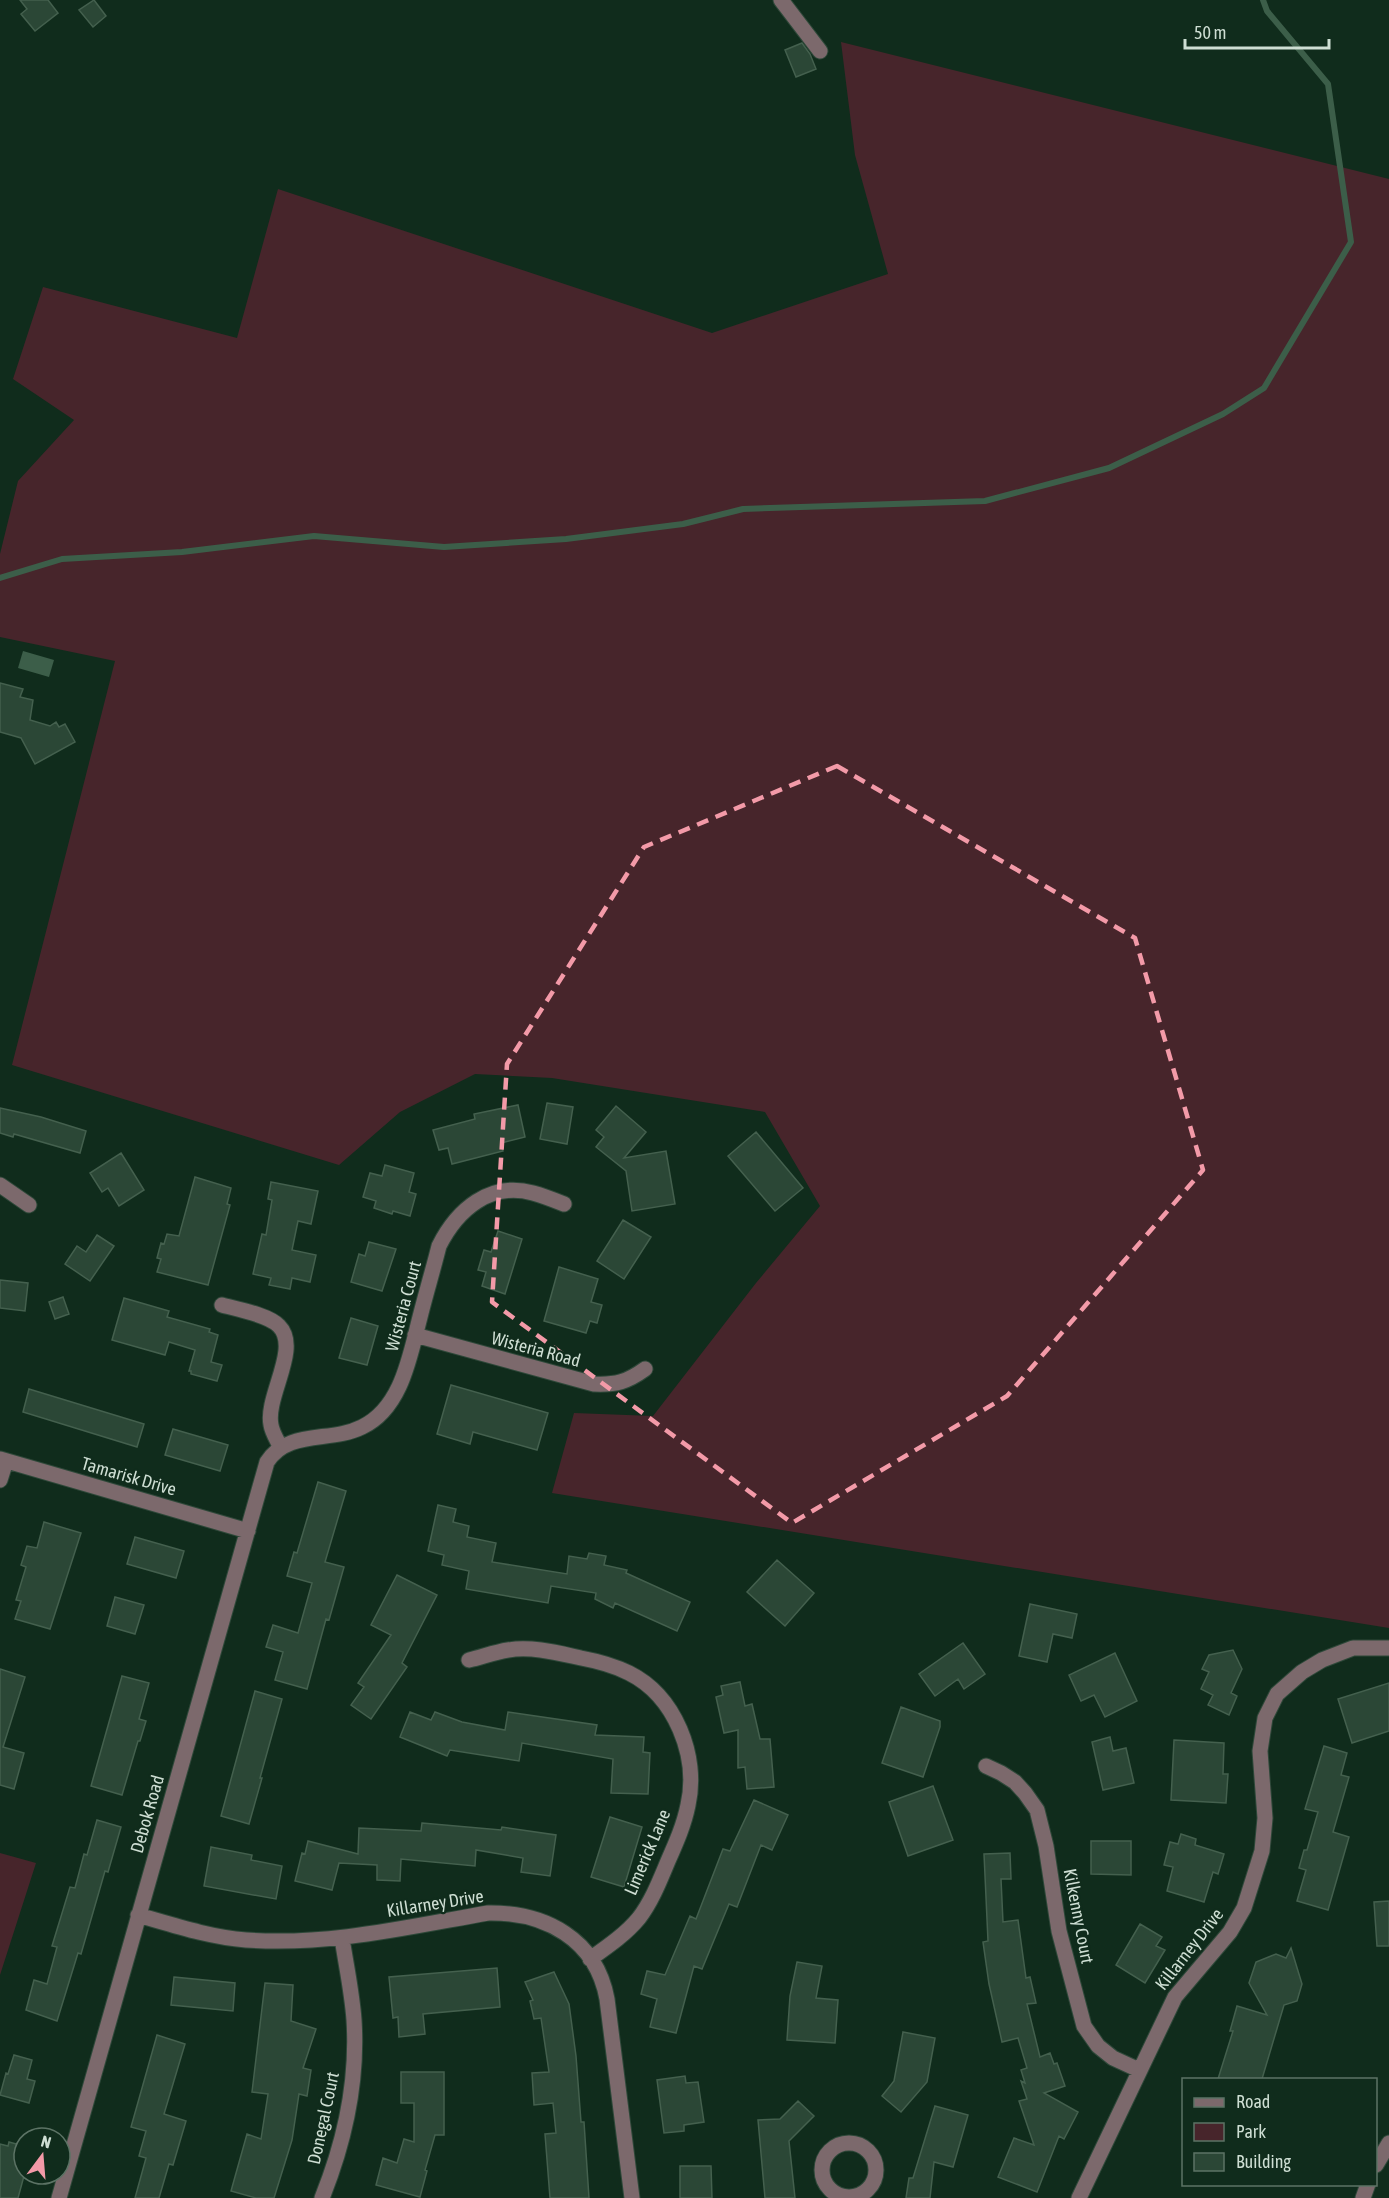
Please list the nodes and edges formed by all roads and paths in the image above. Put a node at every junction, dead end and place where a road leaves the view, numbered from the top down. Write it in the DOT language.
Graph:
graph roads {
  1 [pos="781,0"];
  2 [pos="820,51"];
  3 [pos="0,1185"];
  4 [pos="564,1204"];
  5 [pos="29,1205"];
  6 [pos="222,1305"];
  7 [pos="415,1335"];
  8 [pos="645,1369"];
  9 [pos="280,1446"];
  10 [pos="3,1460"];
  11 [pos="0,1480"];
  12 [pos="248,1531"];
  13 [pos="1389,1648"];
  14 [pos="469,1660"];
  15 [pos="986,1767"];
  16 [pos="138,1915"];
  17 [pos="342,1938"];
  18 [pos="590,1959"];
  19 [pos="1138,2070"];
  20 [pos="1389,2143"];
  21 [pos="1377,2163"];
  22 [pos="59,2198"];
  23 [pos="322,2198"];
  24 [pos="632,2198"];
  25 [pos="1079,2198"];
  1 -- 2 [label="street"];
  3 -- 5 [label="street"];
  4 -- 7 [label="street, Wisteria Court"];
  6 -- 9 [label="street"];
  7 -- 8 [label="street, Wisteria Road"];
  7 -- 9 [label="street, Wisteria Court"];
  9 -- 12 [label="street, Debok Road"];
  10 -- 11 [label="street"];
  10 -- 12 [label="street, Tamarisk Drive"];
  12 -- 16 [label="street, Debok Road"];
  13 -- 19 [label="street, Killarney Drive"];
  14 -- 18 [label="street, Limerick Lane"];
  15 -- 19 [label="street, Kilkenny Court"];
  16 -- 17 [label="street, Killarney Drive"];
  16 -- 22 [label="street, Debok Road"];
  17 -- 18 [label="street, Killarney Drive"];
  17 -- 23 [label="street, Donegal Court"];
  18 -- 24 [label="street, Killarney Drive"];
  19 -- 25 [label="street, Killarney Drive"];
  20 -- 21 [label="street"];
}
